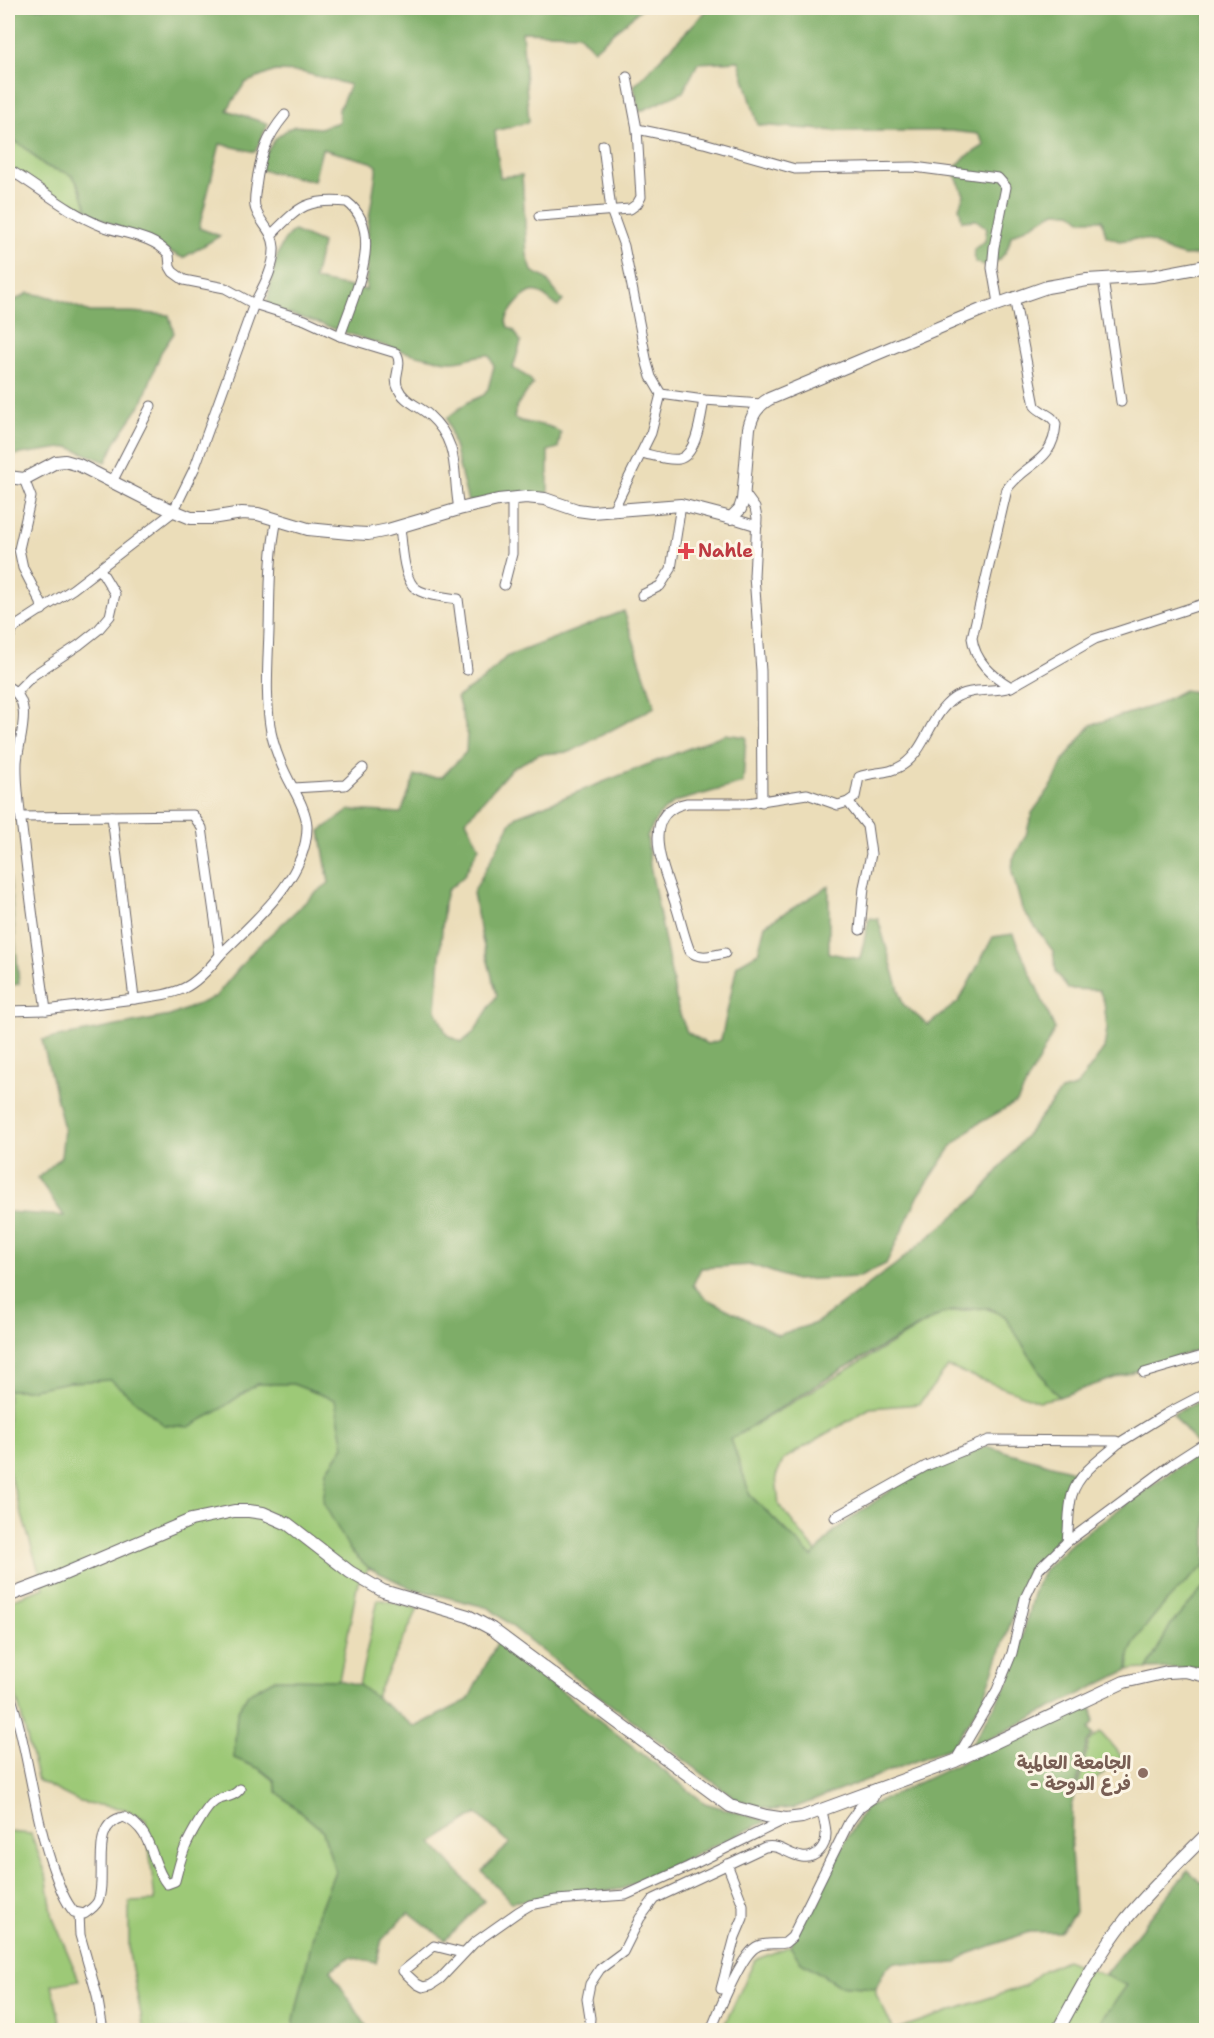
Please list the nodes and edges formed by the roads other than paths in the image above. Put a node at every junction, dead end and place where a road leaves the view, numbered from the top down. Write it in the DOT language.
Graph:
graph roads {
  1 [pos="627,76"];
  2 [pos="285,115"];
  3 [pos="637,129"];
  4 [pos="603,145"];
  5 [pos="8,169"];
  6 [pos="611,210"];
  7 [pos="539,216"];
  8 [pos="272,234"];
  9 [pos="1206,266"];
  10 [pos="1103,279"];
  11 [pos="1014,297"];
  12 [pos="998,303"];
  13 [pos="254,304"];
  14 [pos="340,336"];
  15 [pos="661,394"];
  16 [pos="704,400"];
  17 [pos="1121,402"];
  18 [pos="762,404"];
  19 [pos="151,406"];
  20 [pos="642,453"];
  21 [pos="8,477"];
  22 [pos="24,479"];
  23 [pos="112,482"];
  24 [pos="744,493"];
  25 [pos="512,498"];
  26 [pos="681,505"];
  27 [pos="459,509"];
  28 [pos="613,510"];
  29 [pos="173,512"];
  30 [pos="731,518"];
  31 [pos="277,519"];
  32 [pos="757,526"];
  33 [pos="400,527"];
  34 [pos="100,569"];
  35 [pos="504,585"];
  36 [pos="642,596"];
  37 [pos="1206,603"];
  38 [pos="42,610"];
  39 [pos="8,641"];
  40 [pos="467,670"];
  41 [pos="1011,687"];
  42 [pos="12,689"];
  43 [pos="363,768"];
  44 [pos="293,788"];
  45 [pos="762,802"];
  46 [pos="848,802"];
  47 [pos="112,816"];
  48 [pos="21,817"];
  49 [pos="860,930"];
  50 [pos="726,953"];
  51 [pos="220,955"];
  52 [pos="134,999"];
  53 [pos="46,1010"];
  54 [pos="8,1011"];
  55 [pos="1206,1355"];
  56 [pos="1144,1373"];
  57 [pos="1206,1393"];
  58 [pos="1119,1443"];
  59 [pos="1206,1443"];
  60 [pos="835,1517"];
  61 [pos="1067,1542"];
  62 [pos="8,1596"];
  63 [pos="1206,1676"];
  64 [pos="9,1693"];
  65 [pos="8,1726"];
  66 [pos="955,1761"];
  67 [pos="878,1788"];
  68 [pos="240,1789"];
  69 [pos="822,1810"];
  70 [pos="786,1819"];
  71 [pos="1206,1835"];
  72 [pos="726,1864"];
  73 [pos="79,1914"];
  74 [pos="462,1953"];
  75 [pos="721,1989"];
  76 [pos="103,2031"];
  77 [pos="589,2031"];
  78 [pos="711,2031"];
  79 [pos="1058,2031"];
  1 -- 3 [label="street"];
  2 -- 8 [label="street"];
  3 -- 6 [label="street"];
  3 -- 12 [label="street"];
  4 -- 6 [label="street"];
  5 -- 13 [label="street"];
  6 -- 7 [label="street"];
  6 -- 15 [label="street"];
  8 -- 13 [label="street"];
  8 -- 14 [label="street"];
  9 -- 10 [label="street"];
  10 -- 11 [label="street"];
  10 -- 17 [label="street"];
  11 -- 12 [label="street"];
  11 -- 41 [label="street"];
  12 -- 18 [label="street"];
  13 -- 14 [label="street"];
  13 -- 29 [label="street"];
  14 -- 27 [label="street"];
  15 -- 16 [label="street"];
  15 -- 20 [label="street"];
  16 -- 18 [label="street"];
  16 -- 20 [label="street"];
  18 -- 24 [label="street"];
  19 -- 23 [label="street"];
  20 -- 28 [label="street"];
  21 -- 22 [label="street"];
  22 -- 23 [label="street"];
  22 -- 38 [label="street"];
  23 -- 29 [label="street"];
  24 -- 30 [label="street"];
  24 -- 32 [label="street"];
  25 -- 27 [label="street"];
  25 -- 28 [label="street"];
  25 -- 35 [label="street"];
  26 -- 28 [label="street"];
  26 -- 30 [label="street"];
  26 -- 36 [label="street"];
  27 -- 33 [label="street"];
  29 -- 31 [label="street"];
  29 -- 34 [label="street"];
  30 -- 32 [label="street"];
  31 -- 33 [label="street"];
  31 -- 44 [label="street"];
  32 -- 45 [label="street"];
  33 -- 40 [label="street"];
  34 -- 38 [label="street"];
  34 -- 42 [label="street"];
  37 -- 41 [label="street"];
  38 -- 39 [label="street"];
  41 -- 46 [label="street"];
  42 -- 48 [label="street"];
  43 -- 44 [label="street"];
  44 -- 51 [label="street"];
  45 -- 46 [label="street"];
  45 -- 50 [label="street"];
  46 -- 49 [label="street"];
  47 -- 48 [label="street"];
  47 -- 51 [label="street"];
  47 -- 52 [label="street"];
  48 -- 53 [label="street"];
  51 -- 52 [label="street"];
  52 -- 53 [label="street"];
  53 -- 54 [label="street"];
  55 -- 56 [label="street"];
  57 -- 58 [label="street"];
  58 -- 60 [label="street"];
  58 -- 61 [label="street"];
  59 -- 61 [label="street"];
  61 -- 66 [label="street"];
  62 -- 70 [label="street"];
  63 -- 66 [label="street"];
  64 -- 65 [label="street"];
  64 -- 73 [label="street"];
  66 -- 67 [label="street"];
  67 -- 69 [label="street"];
  67 -- 78 [label="street"];
  68 -- 73 [label="street"];
  69 -- 70 [label="street"];
  69 -- 72 [label="street"];
  70 -- 74 [label="street"];
  71 -- 79 [label="street"];
  72 -- 75 [label="street"];
  72 -- 77 [label="street"];
  73 -- 76 [label="street"];
  74 -- 74 [label="street"];
}
